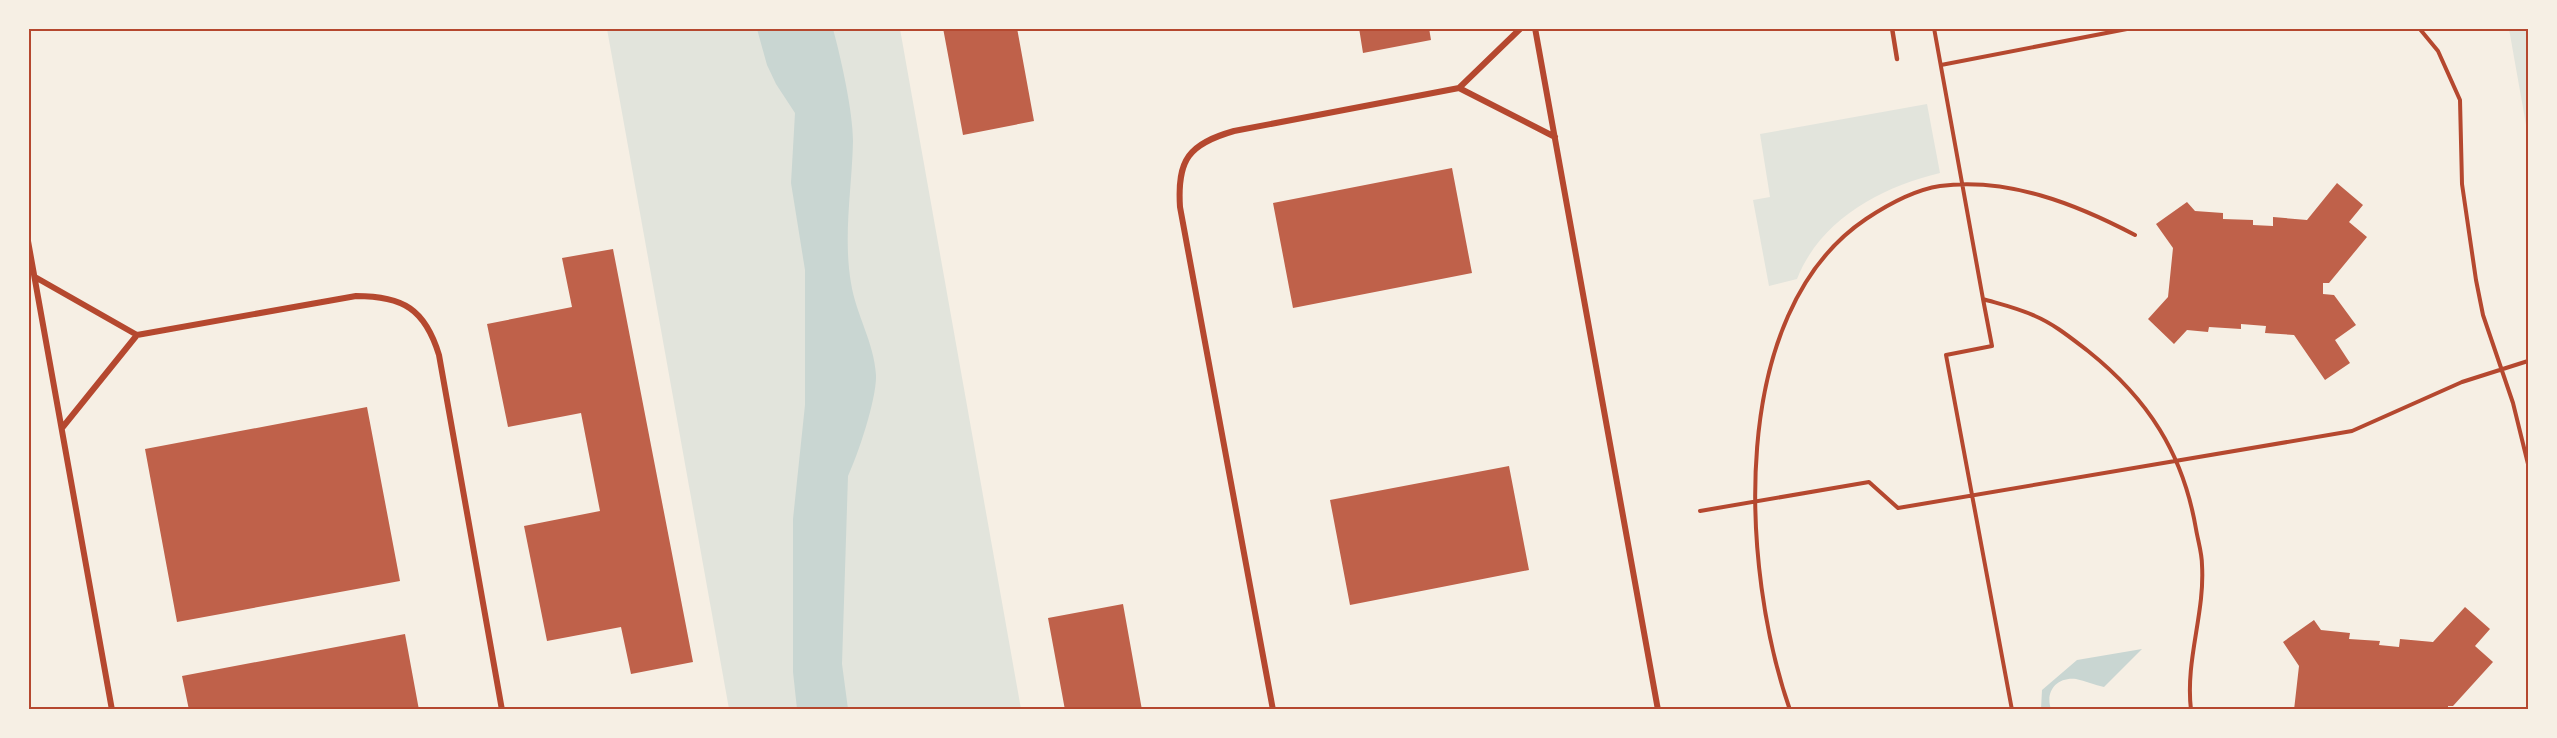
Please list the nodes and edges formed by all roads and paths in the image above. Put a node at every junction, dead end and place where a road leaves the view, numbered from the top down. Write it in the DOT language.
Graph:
graph roads {
  1 [pos="1521,28"];
  2 [pos="1535,28"];
  3 [pos="1892,28"];
  4 [pos="1934,28"];
  5 [pos="2132,28"];
  6 [pos="2420,28"];
  7 [pos="1896,59"];
  8 [pos="1941,65"];
  9 [pos="1459,88"];
  10 [pos="1555,136"];
  11 [pos="1962,185"];
  12 [pos="2135,235"];
  13 [pos="28,241"];
  14 [pos="35,277"];
  15 [pos="1983,299"];
  16 [pos="137,334"];
  17 [pos="2529,361"];
  18 [pos="2503,369"];
  19 [pos="62,428"];
  20 [pos="2177,461"];
  21 [pos="2529,464"];
  22 [pos="1972,496"];
  23 [pos="1754,502"];
  24 [pos="1700,511"];
  25 [pos="112,710"];
  26 [pos="502,710"];
  27 [pos="1273,710"];
  28 [pos="1658,710"];
  29 [pos="1790,710"];
  30 [pos="2012,710"];
  31 [pos="2191,710"];
  1 -- 9 [label="street"];
  2 -- 10 [label="street"];
  3 -- 7 [label="lane"];
  4 -- 8 [label="path"];
  5 -- 8 [label="path"];
  6 -- 18 [label="path"];
  8 -- 11 [label="path"];
  9 -- 10 [label="street"];
  9 -- 27 [label="street"];
  10 -- 28 [label="street"];
  11 -- 12 [label="path"];
  11 -- 15 [label="path"];
  11 -- 23 [label="path"];
  13 -- 14 [label="street"];
  14 -- 16 [label="street"];
  14 -- 19 [label="street"];
  15 -- 20 [label="path"];
  15 -- 22 [label="path"];
  16 -- 19 [label="street"];
  16 -- 26 [label="street"];
  17 -- 18 [label="path"];
  18 -- 20 [label="path"];
  18 -- 21 [label="path"];
  19 -- 25 [label="street"];
  20 -- 22 [label="path"];
  20 -- 31 [label="path"];
  22 -- 23 [label="path"];
  22 -- 30 [label="path"];
  23 -- 24 [label="path"];
  23 -- 29 [label="path"];
}
